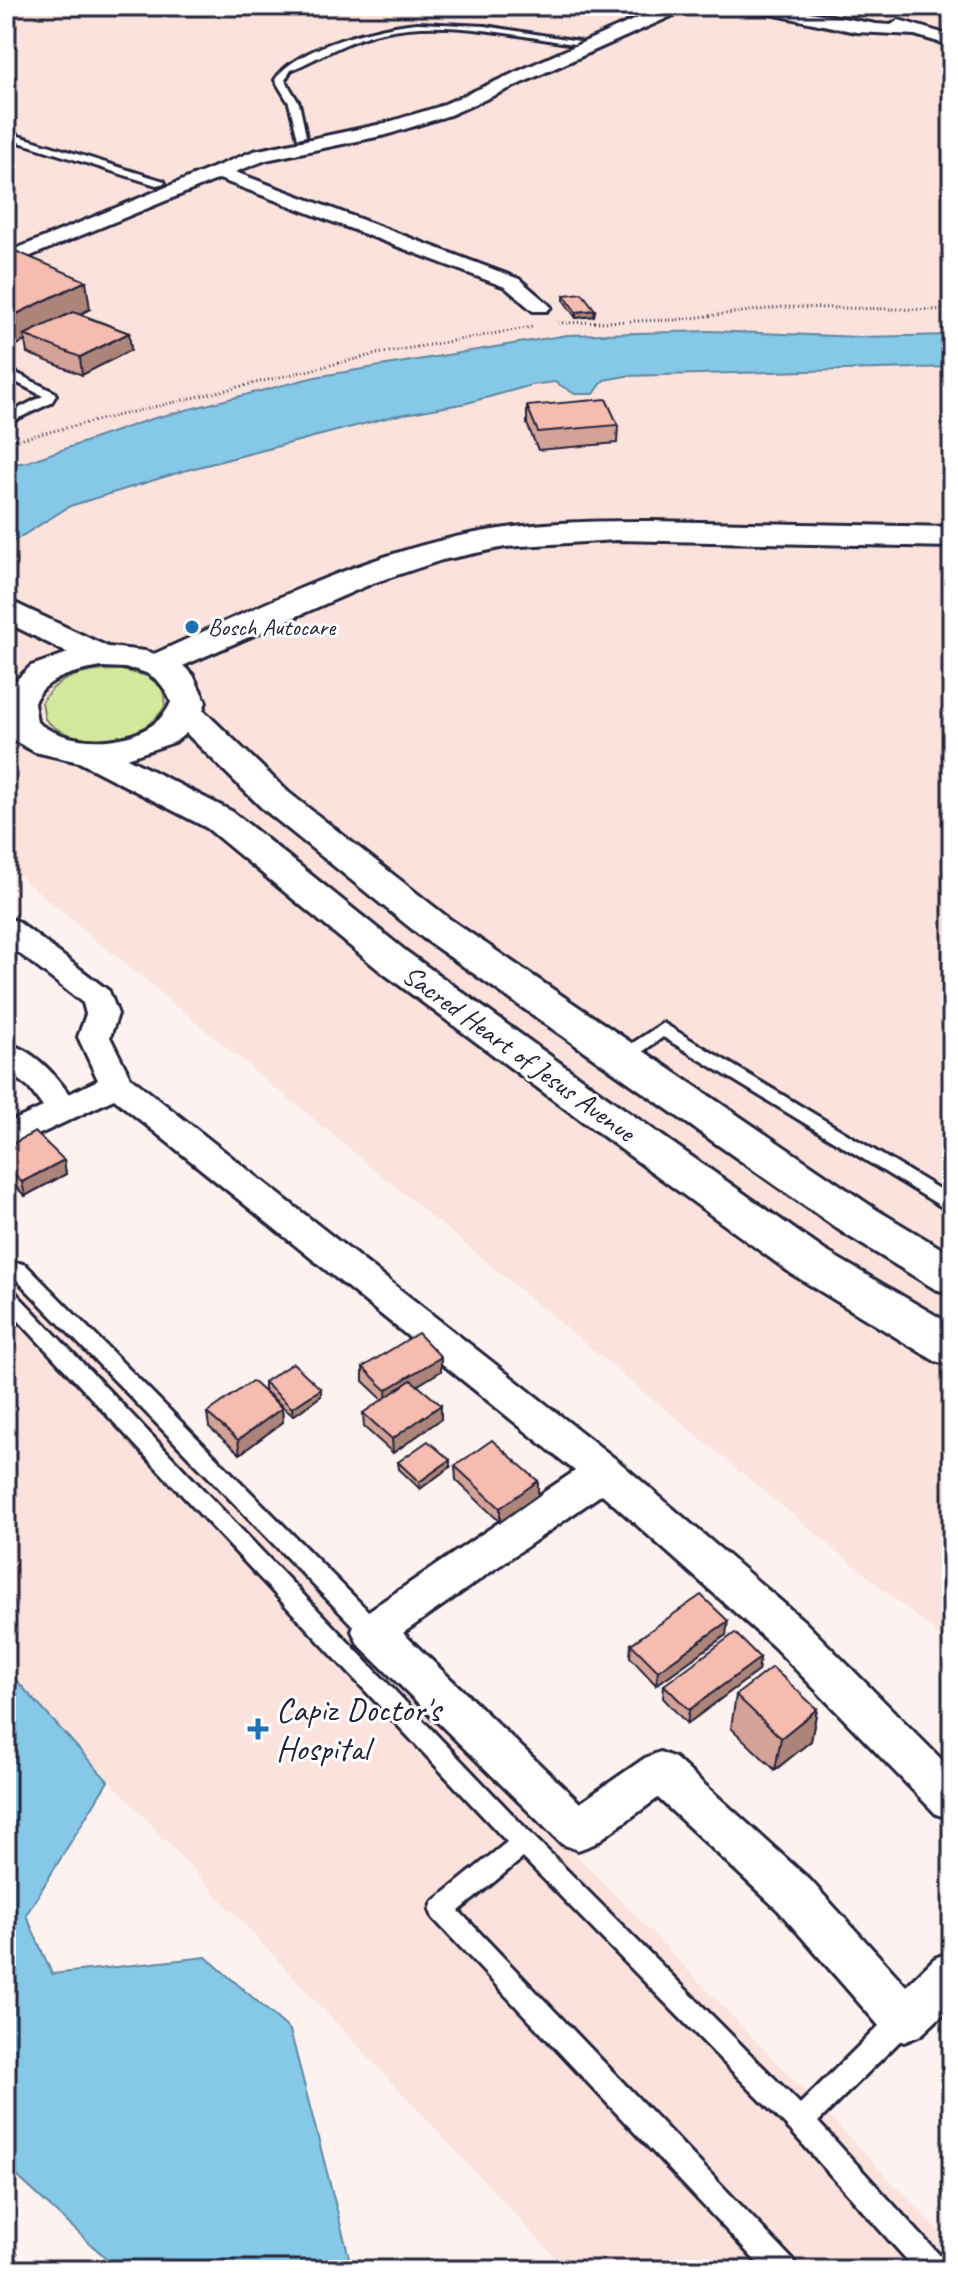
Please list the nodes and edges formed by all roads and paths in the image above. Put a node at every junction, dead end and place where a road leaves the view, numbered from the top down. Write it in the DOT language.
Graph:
graph roads {
  1 [pos="654,6"];
  2 [pos="686,6"];
  3 [pos="753,6"];
  4 [pos="816,6"];
  5 [pos="919,30"];
  6 [pos="952,41"];
  7 [pos="582,43"];
  8 [pos="6,135"];
  9 [pos="306,140"];
  10 [pos="217,172"];
  11 [pos="160,183"];
  12 [pos="11,249"];
  13 [pos="952,310"];
  14 [pos="542,319"];
  15 [pos="6,372"];
  16 [pos="6,420"];
  17 [pos="8,441"];
  18 [pos="952,537"];
  19 [pos="952,555"];
  20 [pos="6,609"];
  21 [pos="102,657"];
  22 [pos="173,685"];
  23 [pos="90,753"];
  24 [pos="6,928"];
  25 [pos="6,1054"];
  26 [pos="625,1056"];
  27 [pos="117,1084"];
  28 [pos="63,1111"];
  29 [pos="6,1138"];
  30 [pos="952,1206"];
  31 [pos="949,1272"];
  32 [pos="6,1277"];
  33 [pos="6,1295"];
  34 [pos="952,1348"];
  35 [pos="604,1472"];
  36 [pos="373,1631"];
  37 [pos="952,1800"];
  38 [pos="524,1843"];
  39 [pos="952,1974"];
  40 [pos="904,2019"];
  41 [pos="800,2122"];
  42 [pos="6,2246"];
  43 [pos="32,2270"];
  44 [pos="783,2270"];
  45 [pos="934,2270"];
  1 -- 7 [label="street"];
  2 -- 7 [label="street"];
  3 -- 5 [label="street"];
  4 -- 5 [label="street"];
  5 -- 6 [label="street"];
  7 -- 9 [label="street"];
  7 -- 9 [label="lane"];
  8 -- 11 [label="lane"];
  9 -- 10 [label="street"];
  9 -- 11 [label="street"];
  10 -- 12 [label="street"];
  10 -- 14 [label="street"];
  11 -- 12 [label="street"];
  13 -- 14 [label="path"];
  14 -- 17 [label="path"];
  15 -- 16 [label="lane"];
  18 -- 22 [label="main road"];
  19 -- 22 [label="main road"];
  20 -- 21 [label="main road"];
  21 -- 22 [label="main road"];
  21 -- 23 [label="main road"];
  22 -- 23 [label="main road"];
  22 -- 26 [label="main road, Sacred Heart of Jesus Avenue"];
  23 -- 34 [label="main road, Sacred Heart of Jesus Avenue"];
  24 -- 27 [label="street"];
  25 -- 28 [label="street"];
  26 -- 30 [label="lane"];
  26 -- 31 [label="main road, Sacred Heart of Jesus Avenue"];
  27 -- 28 [label="street"];
  27 -- 35 [label="street"];
  28 -- 29 [label="street"];
  32 -- 36 [label="lane"];
  33 -- 38 [label="lane"];
  35 -- 36 [label="street"];
  35 -- 37 [label="street"];
  36 -- 40 [label="street"];
  38 -- 41 [label="lane"];
  38 -- 44 [label="lane"];
  39 -- 40 [label="street"];
  40 -- 41 [label="lane"];
  41 -- 45 [label="lane"];
  42 -- 43 [label="path"];
}
